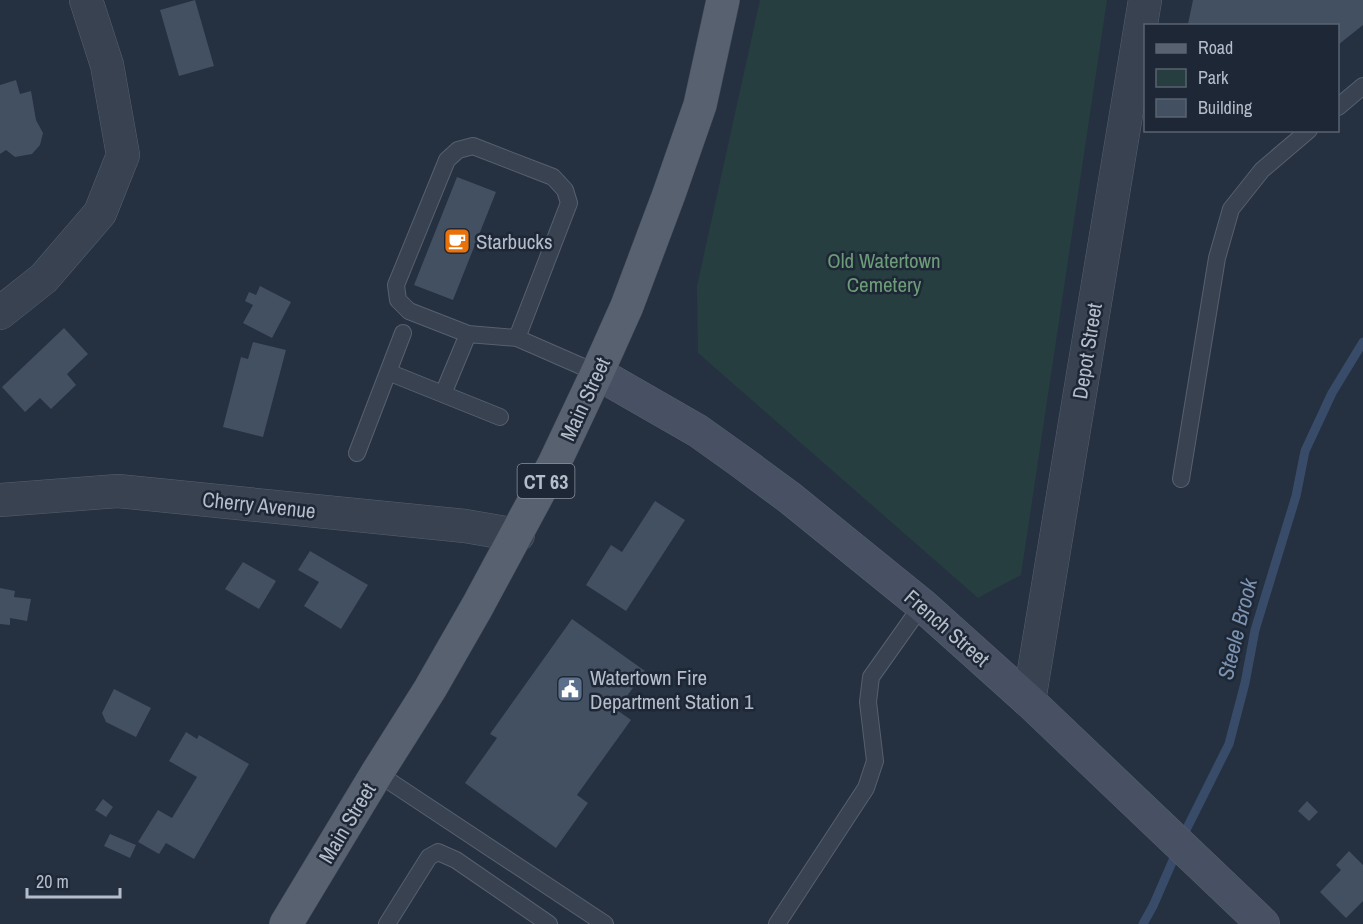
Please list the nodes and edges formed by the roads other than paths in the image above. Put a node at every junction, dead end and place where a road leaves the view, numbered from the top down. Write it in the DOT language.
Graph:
graph roads {
  1 [pos="86,0"];
  2 [pos="723,0"];
  3 [pos="1145,0"];
  4 [pos="1140,72"];
  5 [pos="1363,86"];
  6 [pos="1339,106"];
  7 [pos="1307,132"];
  8 [pos="0,313"];
  9 [pos="404,333"];
  10 [pos="468,334"];
  11 [pos="517,338"];
  12 [pos="388,372"];
  13 [pos="597,373"];
  14 [pos="443,394"];
  15 [pos="500,417"];
  16 [pos="357,453"];
  17 [pos="1181,479"];
  18 [pos="0,500"];
  19 [pos="518,535"];
  20 [pos="922,605"];
  21 [pos="1029,701"];
  22 [pos="377,773"];
  23 [pos="286,924"];
  24 [pos="387,924"];
  25 [pos="549,924"];
  26 [pos="605,924"];
  27 [pos="777,924"];
  28 [pos="1263,924"];
  1 -- 8 [label="street"];
  2 -- 13 [label="main road, Main Street / CT 63"];
  3 -- 4 [label="street, Depot Street"];
  4 -- 21 [label="street, Depot Street"];
  5 -- 6 [label="lane"];
  7 -- 17 [label="lane"];
  9 -- 12 [label="lane"];
  10 -- 11 [label="lane"];
  10 -- 11 [label="lane"];
  10 -- 14 [label="lane"];
  11 -- 13 [label="lane"];
  12 -- 14 [label="lane"];
  12 -- 16 [label="lane"];
  13 -- 19 [label="main road, Main Street / CT 63"];
  13 -- 20 [label="street, French Street"];
  14 -- 15 [label="lane"];
  18 -- 19 [label="street, Cherry Avenue"];
  19 -- 22 [label="main road, Main Street / CT 63"];
  20 -- 21 [label="street, French Street"];
  20 -- 27 [label="lane"];
  21 -- 28 [label="street, French Street"];
  22 -- 23 [label="main road, Main Street / CT 63"];
  22 -- 26 [label="lane"];
  24 -- 25 [label="lane"];
}
